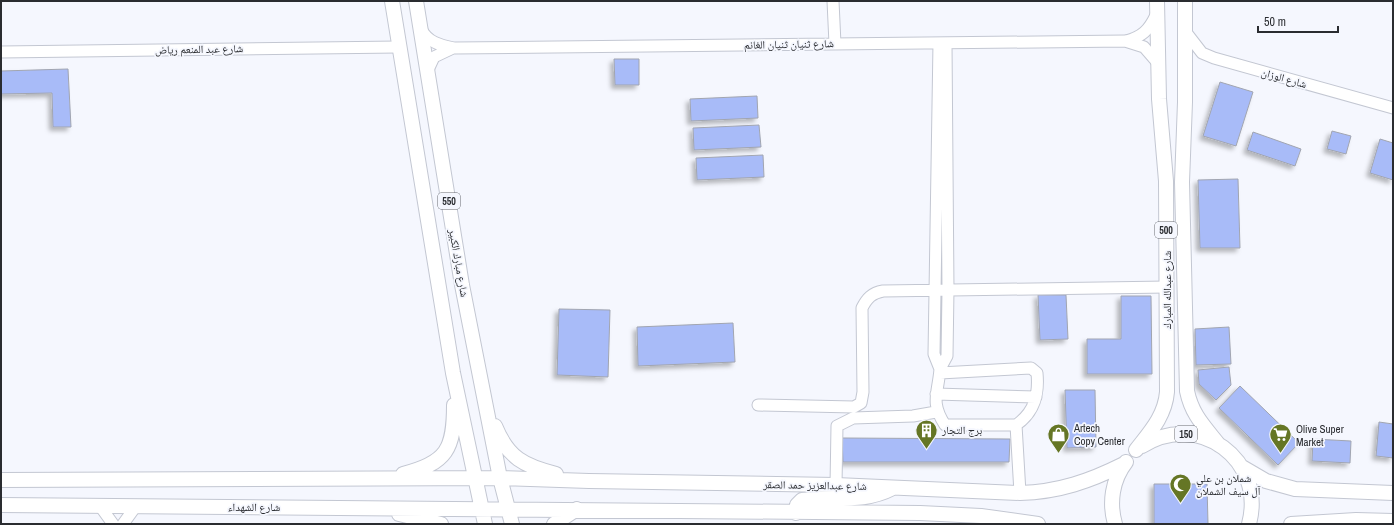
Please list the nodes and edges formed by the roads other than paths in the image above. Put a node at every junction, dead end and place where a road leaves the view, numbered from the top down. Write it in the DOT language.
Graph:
graph roads {
  1 [pos="392,1"];
  2 [pos="416,1"];
  3 [pos="833,1"];
  4 [pos="1156,1"];
  5 [pos="1185,1"];
  6 [pos="1156,16"];
  7 [pos="420,28"];
  8 [pos="1185,31"];
  9 [pos="1125,41"];
  10 [pos="943,43"];
  11 [pos="835,44"];
  12 [pos="398,47"];
  13 [pos="454,48"];
  14 [pos="1,52"];
  15 [pos="1157,62"];
  16 [pos="427,72"];
  17 [pos="1393,108"];
  18 [pos="1160,118"];
  19 [pos="1184,118"];
  20 [pos="1167,287"];
  21 [pos="948,290"];
  22 [pos="936,291"];
  23 [pos="940,371"];
  24 [pos="453,373"];
  25 [pos="936,394"];
  26 [pos="1036,397"];
  27 [pos="485,401"];
  28 [pos="758,405"];
  29 [pos="936,412"];
  30 [pos="1016,425"];
  31 [pos="1219,444"];
  32 [pos="1136,450"];
  33 [pos="1124,464"];
  34 [pos="1242,467"];
  35 [pos="474,477"];
  36 [pos="500,478"];
  37 [pos="385,479"];
  38 [pos="1,480"];
  39 [pos="589,481"];
  40 [pos="836,485"];
  41 [pos="897,486"];
  42 [pos="1020,493"];
  43 [pos="1393,493"];
  44 [pos="1,505"];
  45 [pos="100,506"];
  46 [pos="136,506"];
  47 [pos="376,508"];
  48 [pos="480,509"];
  49 [pos="507,509"];
  50 [pos="577,509"];
  51 [pos="796,513"];
  52 [pos="981,516"];
  53 [pos="1393,521"];
  54 [pos="113,524"];
  55 [pos="124,524"];
  56 [pos="442,524"];
  57 [pos="485,524"];
  58 [pos="512,524"];
  59 [pos="554,524"];
  60 [pos="1010,524"];
  61 [pos="1038,524"];
  62 [pos="1115,524"];
  63 [pos="1249,524"];
  64 [pos="1291,524"];
  1 -- 12 [label="main road, 550"];
  2 -- 7 [label="main road, شارع مبارك الكبير / 550"];
  3 -- 11 [label="street"];
  4 -- 6 [label="main road, شارع عبدالله المبارك / 500"];
  5 -- 8 [label="main road, شارع عبدالله المبارك / 500"];
  6 -- 9 [label="street"];
  6 -- 15 [label="main road, شارع عبدالله المبارك / 500"];
  7 -- 13 [label="street"];
  7 -- 16 [label="main road, شارع مبارك الكبير / 550"];
  8 -- 17 [label="street, شارع الوزان"];
  8 -- 19 [label="main road, شارع عبدالله المبارك / 500"];
  9 -- 10 [label="street, شارع ثنيان ثنيان الغانم"];
  9 -- 15 [label="street"];
  10 -- 11 [label="street, شارع ثنيان ثنيان الغانم"];
  10 -- 21 [label="street"];
  10 -- 22 [label="street"];
  11 -- 13 [label="street, شارع ثنيان ثنيان الغانم"];
  12 -- 14 [label="street, شارع عبد المنعم رياض"];
  12 -- 24 [label="main road, 550"];
  13 -- 16 [label="street"];
  15 -- 18 [label="main road, شارع عبدالله المبارك / 500"];
  16 -- 27 [label="main road, شارع مبارك الكبير / 550"];
  18 -- 19 [label="main road"];
  18 -- 20 [label="main road, شارع عبدالله المبارك / 500"];
  19 -- 31 [label="main road, شارع عبدالله المبارك / 500"];
  20 -- 21 [label="street"];
  20 -- 32 [label="main road, شارع عبدالله المبارك / 500"];
  21 -- 22 [label="street"];
  21 -- 23 [label="street"];
  22 -- 23 [label="street"];
  22 -- 28 [label="street"];
  23 -- 25 [label="street"];
  23 -- 26 [label="street"];
  24 -- 35 [label="main road, 550"];
  24 -- 37 [label="main road"];
  25 -- 26 [label="street"];
  25 -- 29 [label="street"];
  26 -- 30 [label="street"];
  27 -- 36 [label="main road, شارع مبارك الكبير / 550"];
  27 -- 39 [label="main road"];
  29 -- 30 [label="street"];
  29 -- 40 [label="street"];
  30 -- 42 [label="street"];
  31 -- 32 [label="main road, 150"];
  31 -- 34 [label="main road, 150"];
  32 -- 33 [label="main road, 150"];
  33 -- 42 [label="main road, شارع عبدالعزيز حمد الصقر / 150"];
  33 -- 62 [label="main road, 150"];
  34 -- 43 [label="main road, 150"];
  34 -- 63 [label="main road, 150"];
  35 -- 36 [label="main road"];
  35 -- 37 [label="main road"];
  35 -- 48 [label="main road, 550"];
  36 -- 39 [label="main road, شارع عبدالعزيز حمد الصقر / 150"];
  36 -- 49 [label="main road, شارع مبارك الكبير / 550"];
  37 -- 38 [label="main road"];
  39 -- 40 [label="main road, شارع عبدالعزيز حمد الصقر / 150"];
  40 -- 41 [label="main road, شارع عبدالعزيز حمد الصقر / 150"];
  41 -- 42 [label="main road, شارع عبدالعزيز حمد الصقر / 150"];
  41 -- 51 [label="main road"];
  44 -- 45 [label="main road, شارع الشهداء"];
  45 -- 46 [label="main road, شارع الشهداء"];
  45 -- 54 [label="street"];
  46 -- 47 [label="main road, شارع الشهداء"];
  46 -- 55 [label="street"];
  47 -- 48 [label="main road, شارع الشهداء"];
  47 -- 56 [label="main road"];
  48 -- 49 [label="main road, شارع الشهداء"];
  48 -- 57 [label="main road, 550"];
  49 -- 50 [label="main road"];
  49 -- 58 [label="main road, شارع مبارك الكبير / 550"];
  50 -- 51 [label="main road"];
  50 -- 59 [label="main road"];
  51 -- 52 [label="main road"];
  52 -- 60 [label="main road"];
  52 -- 61 [label="main road"];
  53 -- 64 [label="main road"];
}
